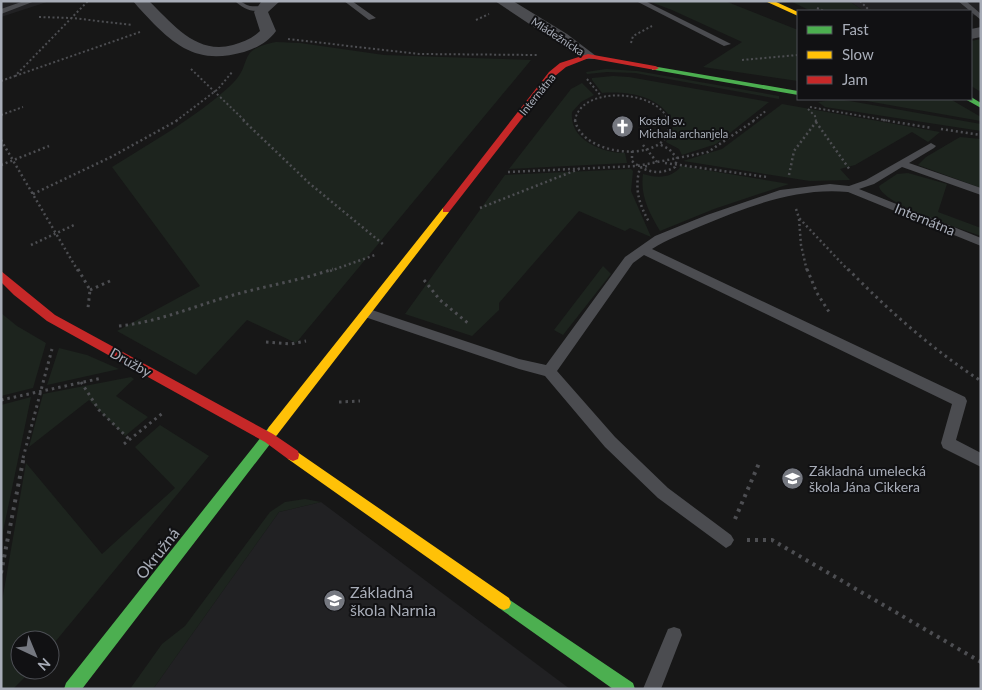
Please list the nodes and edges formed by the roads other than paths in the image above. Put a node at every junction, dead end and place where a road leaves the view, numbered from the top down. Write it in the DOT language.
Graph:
graph roads {
  1 [pos="32,1"];
  2 [pos="140,1"];
  3 [pos="238,1"];
  4 [pos="347,1"];
  5 [pos="502,1"];
  6 [pos="639,1"];
  7 [pos="768,1"];
  8 [pos="961,1"];
  9 [pos="269,3"];
  10 [pos="972,10"];
  11 [pos="1,12"];
  12 [pos="797,14"];
  13 [pos="372,18"];
  14 [pos="727,44"];
  15 [pos="588,56"];
  16 [pos="797,93"];
  17 [pos="931,146"];
  18 [pos="902,164"];
  19 [pos="849,189"];
  20 [pos="981,192"];
  21 [pos="981,242"];
  22 [pos="642,249"];
  23 [pos="1,275"];
  24 [pos="366,313"];
  25 [pos="549,371"];
  26 [pos="269,438"];
  27 [pos="981,460"];
  28 [pos="726,540"];
  29 [pos="674,635"];
  30 [pos="72,689"];
  31 [pos="627,689"];
  32 [pos="652,689"];
  1 -- 11 [label="lane"];
  2 -- 9 [label="street"];
  3 -- 9 [label="lane"];
  4 -- 13 [label="lane"];
  5 -- 15 [label="street, Mládežnícka"];
  6 -- 14 [label="lane"];
  7 -- 12 [label="street"];
  8 -- 10 [label="lane"];
  15 -- 16 [label="street, Internátna"];
  15 -- 24 [label="street, Internátna"];
  17 -- 18 [label="lane"];
  18 -- 19 [label="lane"];
  18 -- 20 [label="lane"];
  19 -- 21 [label="lane, Internátna"];
  19 -- 22 [label="lane, Internátna"];
  22 -- 25 [label="lane, Internátna"];
  22 -- 27 [label="lane"];
  23 -- 26 [label="street, Družby"];
  24 -- 25 [label="lane"];
  24 -- 26 [label="street, Internátna"];
  25 -- 28 [label="lane"];
  26 -- 30 [label="street, Okružná"];
  26 -- 31 [label="street, Družby"];
  29 -- 32 [label="lane"];
}
